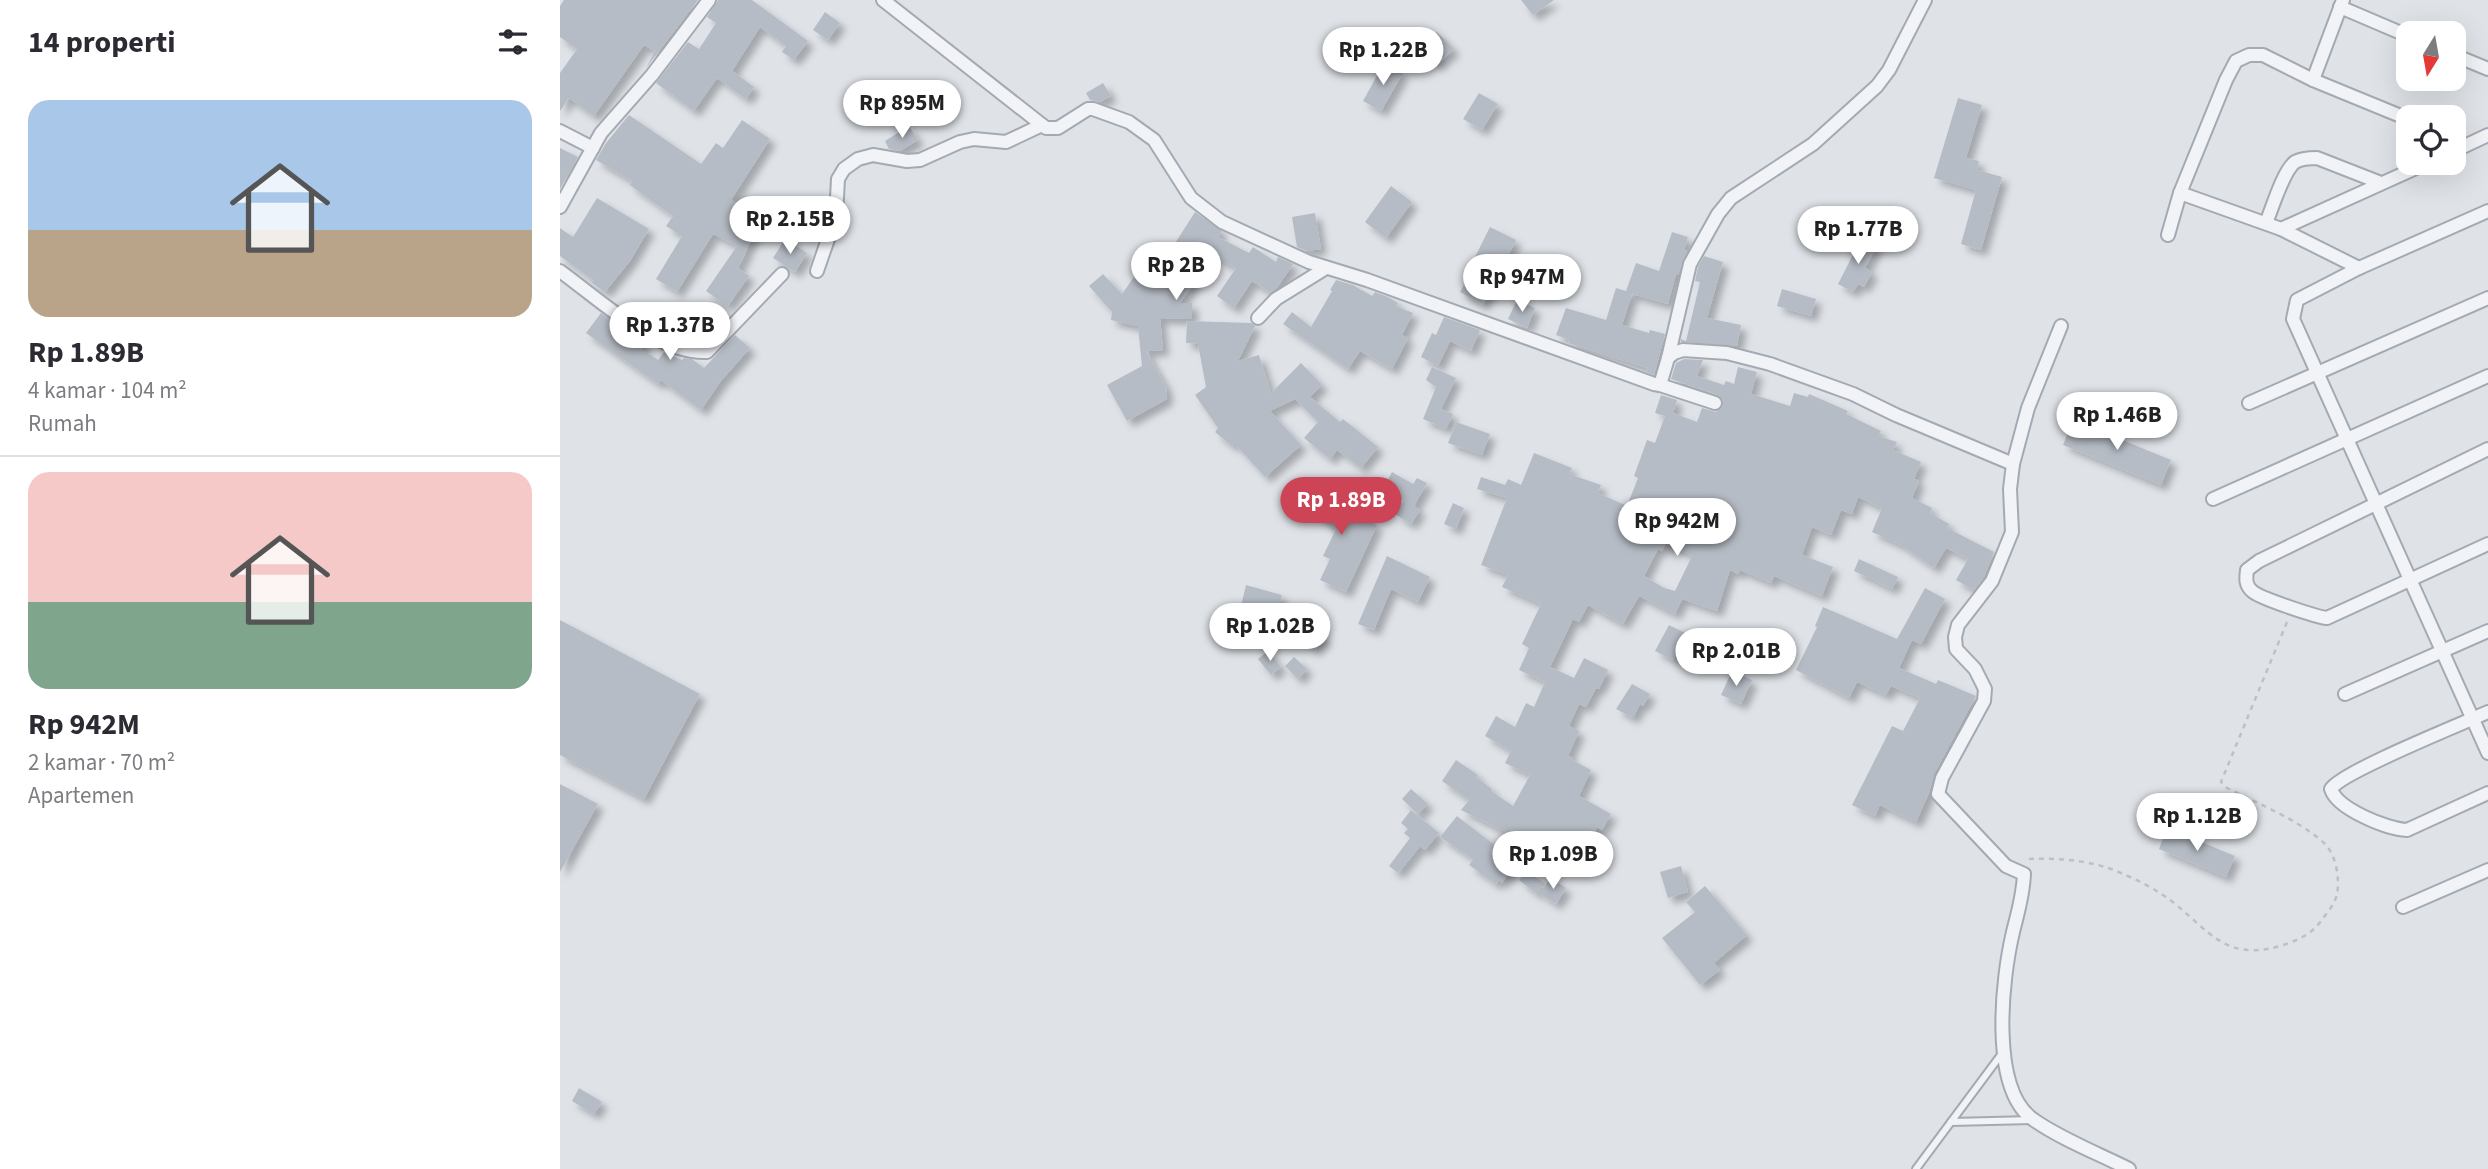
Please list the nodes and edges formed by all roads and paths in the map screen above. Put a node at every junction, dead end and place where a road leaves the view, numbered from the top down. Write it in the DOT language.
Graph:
graph roads {
  1 [pos="709,0"];
  2 [pos="883,0"];
  3 [pos="1925,0"];
  4 [pos="2341,4"];
  5 [pos="2396,30"];
  6 [pos="2466,60"];
  7 [pos="2488,69"];
  8 [pos="2313,80"];
  9 [pos="2396,114"];
  10 [pos="1042,125"];
  11 [pos="560,131"];
  12 [pos="2488,135"];
  13 [pos="2466,143"];
  14 [pos="2469,144"];
  15 [pos="2466,145"];
  16 [pos="593,148"];
  17 [pos="2399,175"];
  18 [pos="2381,183"];
  19 [pos="2180,193"];
  20 [pos="560,207"];
  21 [pos="2488,211"];
  22 [pos="2266,223"];
  23 [pos="2281,229"];
  24 [pos="2168,235"];
  25 [pos="1326,268"];
  26 [pos="2359,268"];
  27 [pos="560,271"];
  28 [pos="817,271"];
  29 [pos="782,274"];
  30 [pos="2488,298"];
  31 [pos="1258,318"];
  32 [pos="2061,326"];
  33 [pos="1668,358"];
  34 [pos="2316,373"];
  35 [pos="2488,376"];
  36 [pos="1660,385"];
  37 [pos="1715,403"];
  38 [pos="2249,403"];
  39 [pos="2348,437"];
  40 [pos="2488,449"];
  41 [pos="2013,464"];
  42 [pos="2213,499"];
  43 [pos="2375,503"];
  44 [pos="2488,544"];
  45 [pos="2410,580"];
  46 [pos="2289,619"];
  47 [pos="2488,631"];
  48 [pos="2442,651"];
  49 [pos="2345,694"];
  50 [pos="2488,712"];
  51 [pos="2472,719"];
  52 [pos="2488,753"];
  53 [pos="2488,793"];
  54 [pos="2006,866"];
  55 [pos="2488,870"];
  56 [pos="2403,907"];
  57 [pos="2003,1051"];
  58 [pos="2032,1120"];
  59 [pos="1951,1122"];
  60 [pos="1916,1169"];
  61 [pos="2129,1169"];
  1 -- 16 [label="street"];
  2 -- 10 [label="street"];
  3 -- 33 [label="street"];
  4 -- 5 [label="street"];
  4 -- 8 [label="street"];
  6 -- 7 [label="street"];
  8 -- 9 [label="street"];
  8 -- 19 [label="street"];
  10 -- 25 [label="street"];
  10 -- 28 [label="street"];
  11 -- 16 [label="street"];
  12 -- 14 [label="street"];
  13 -- 14 [label="street"];
  14 -- 15 [label="street"];
  16 -- 20 [label="street"];
  17 -- 18 [label="street"];
  18 -- 22 [label="street"];
  18 -- 23 [label="street"];
  19 -- 22 [label="street"];
  19 -- 24 [label="street"];
  21 -- 26 [label="street"];
  22 -- 23 [label="street"];
  23 -- 26 [label="street"];
  25 -- 31 [label="street"];
  25 -- 36 [label="street"];
  26 -- 34 [label="street"];
  27 -- 29 [label="street"];
  30 -- 34 [label="street"];
  32 -- 41 [label="street"];
  33 -- 36 [label="street"];
  33 -- 41 [label="street"];
  34 -- 38 [label="street"];
  34 -- 39 [label="street"];
  35 -- 39 [label="street"];
  36 -- 37 [label="street"];
  39 -- 42 [label="street"];
  39 -- 43 [label="street"];
  40 -- 43 [label="street"];
  41 -- 54 [label="street"];
  43 -- 45 [label="street"];
  43 -- 45 [label="street"];
  44 -- 45 [label="street"];
  45 -- 48 [label="street"];
  46 -- 54 [label="path"];
  47 -- 48 [label="street"];
  48 -- 49 [label="street"];
  48 -- 51 [label="street"];
  50 -- 51 [label="street"];
  51 -- 52 [label="street"];
  51 -- 53 [label="street"];
  54 -- 57 [label="street"];
  55 -- 56 [label="street"];
  57 -- 58 [label="street"];
  57 -- 59 [label="lane"];
  58 -- 59 [label="lane"];
  58 -- 61 [label="street"];
  59 -- 60 [label="lane"];
}
